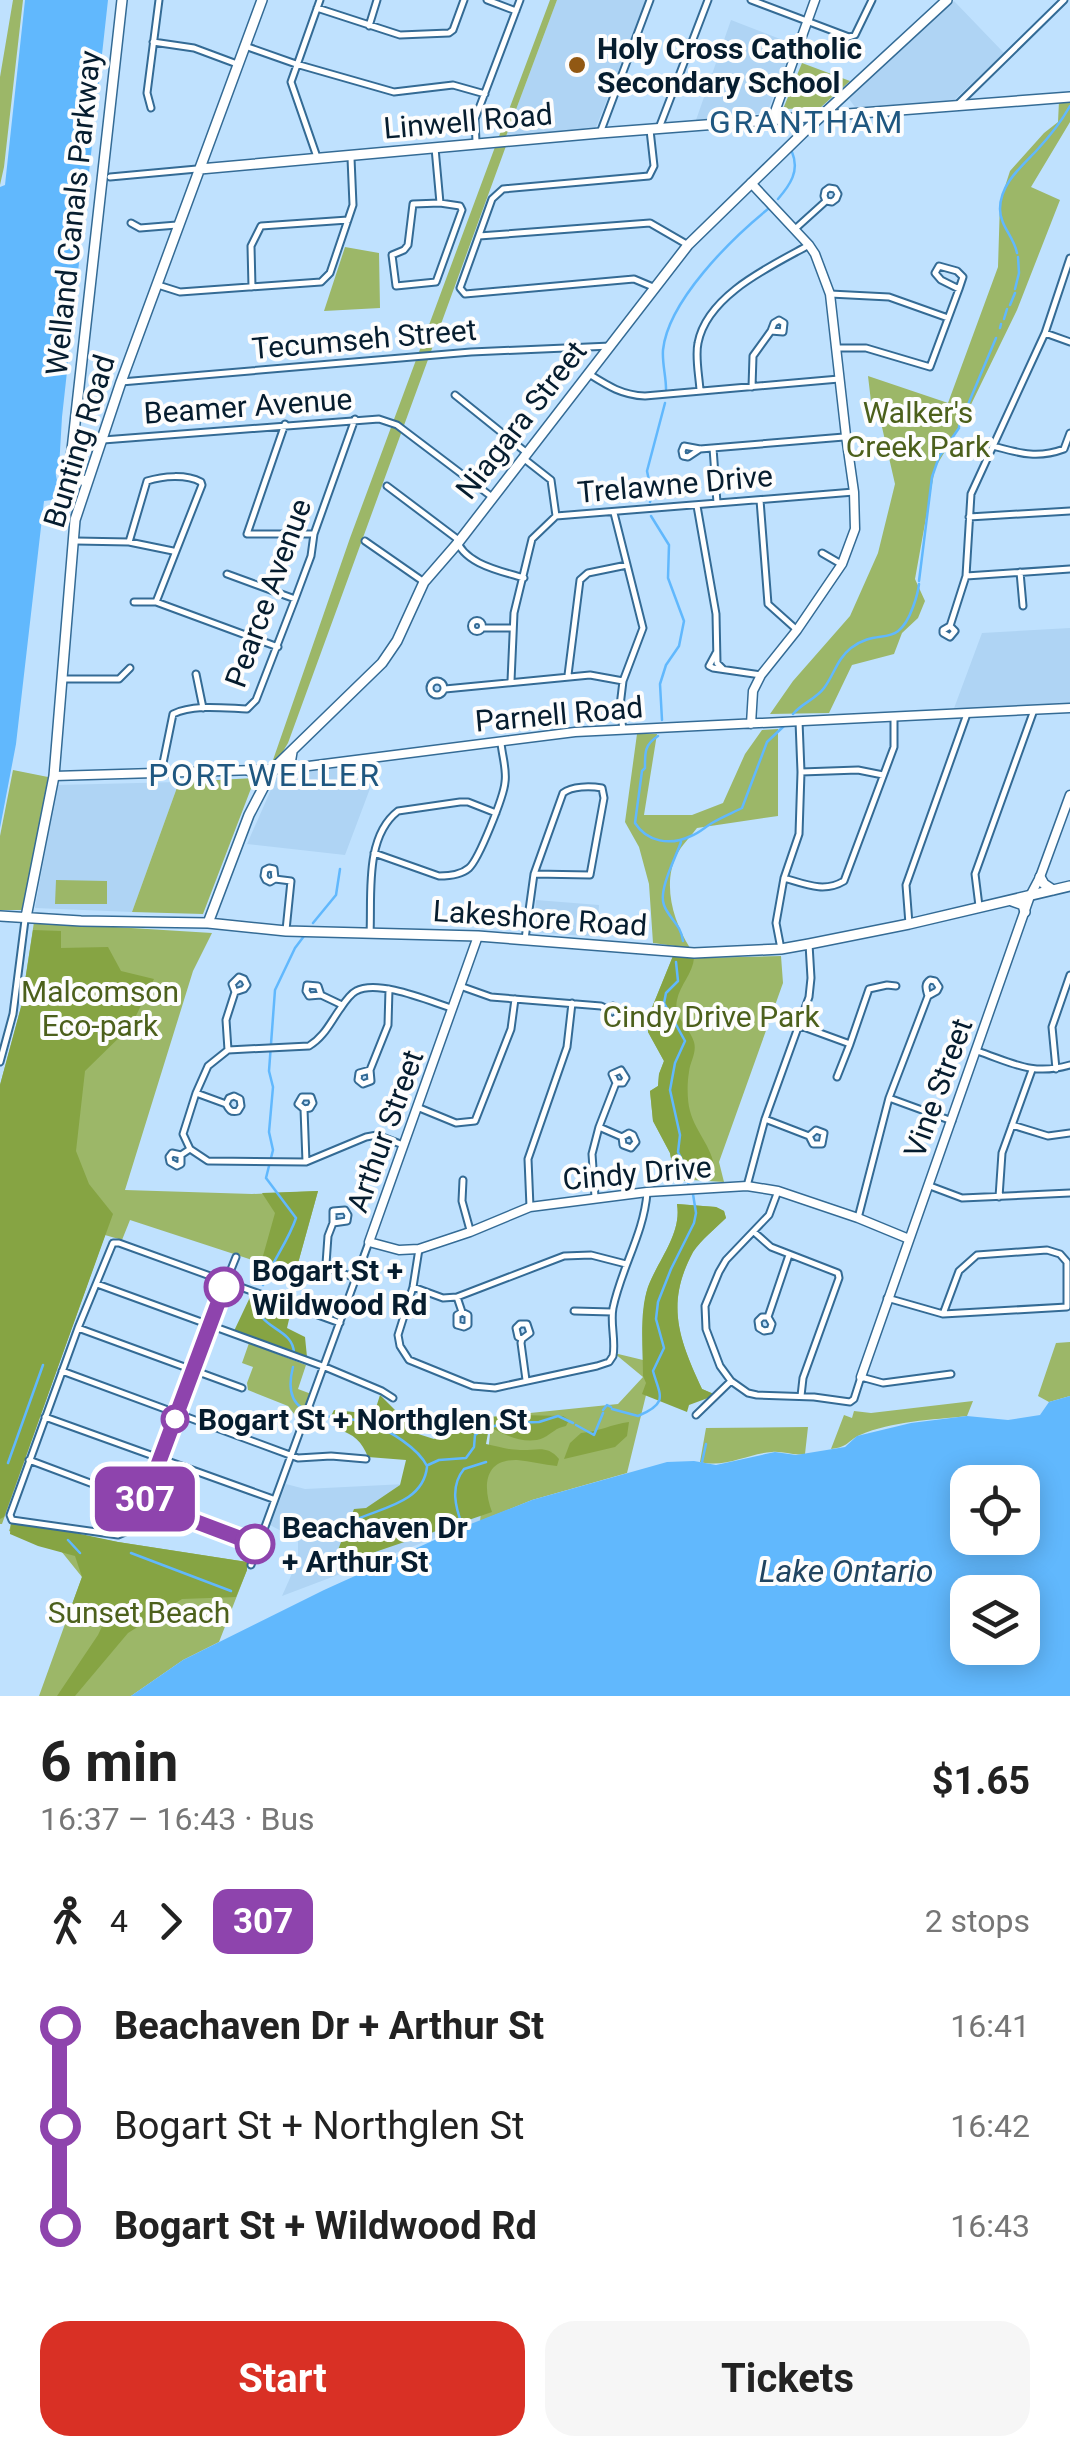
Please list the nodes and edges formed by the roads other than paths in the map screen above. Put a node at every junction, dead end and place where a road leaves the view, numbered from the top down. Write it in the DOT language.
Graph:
graph roads {
  1 [pos="122,0"];
  2 [pos="159,0"];
  3 [pos="262,0"];
  4 [pos="320,0"];
  5 [pos="377,0"];
  6 [pos="464,0"];
  7 [pos="487,0"];
  8 [pos="520,0"];
  9 [pos="650,0"];
  10 [pos="708,0"];
  11 [pos="816,0"];
  12 [pos="872,0"];
  13 [pos="947,0"];
  14 [pos="1064,0"];
  15 [pos="755,1"];
  16 [pos="317,8"];
  17 [pos="516,11"];
  18 [pos="808,21"];
  19 [pos="368,26"];
  20 [pos="153,42"];
  21 [pos="245,46"];
  22 [pos="296,64"];
  23 [pos="238,65"];
  24 [pos="848,92"];
  25 [pos="485,94"];
  26 [pos="1070,97"];
  27 [pos="956,106"];
  28 [pos="151,108"];
  29 [pos="846,115"];
  30 [pos="823,116"];
  31 [pos="784,119"];
  32 [pos="772,120"];
  33 [pos="654,130"];
  34 [pos="804,132"];
  35 [pos="600,133"];
  36 [pos="476,145"];
  37 [pos="435,148"];
  38 [pos="351,157"];
  39 [pos="318,160"];
  40 [pos="200,169"];
  41 [pos="110,176"];
  42 [pos="751,183"];
  43 [pos="826,201"];
  44 [pos="440,203"];
  45 [pos="348,220"];
  46 [pos="131,223"];
  47 [pos="180,225"];
  48 [pos="795,228"];
  49 [pos="479,236"];
  50 [pos="688,245"];
  51 [pos="809,245"];
  52 [pos="1070,258"];
  53 [pos="1067,278"];
  54 [pos="158,285"];
  55 [pos="252,288"];
  56 [pos="656,288"];
  57 [pos="959,289"];
  58 [pos="830,294"];
  59 [pos="948,318"];
  60 [pos="771,331"];
  61 [pos="1044,333"];
  62 [pos="1070,342"];
  63 [pos="611,346"];
  64 [pos="836,348"];
  65 [pos="589,374"];
  66 [pos="839,380"];
  67 [pos="122,382"];
  68 [pos="752,386"];
  69 [pos="700,390"];
  70 [pos="455,394"];
  71 [pos="355,420"];
  72 [pos="285,424"];
  73 [pos="1070,433"];
  74 [pos="846,436"];
  75 [pos="103,440"];
  76 [pos="993,446"];
  77 [pos="713,448"];
  78 [pos="700,449"];
  79 [pos="525,455"];
  80 [pos="87,482"];
  81 [pos="387,486"];
  82 [pos="854,492"];
  83 [pos="492,497"];
  84 [pos="760,500"];
  85 [pos="717,503"];
  86 [pos="697,505"];
  87 [pos="1070,511"];
  88 [pos="614,513"];
  89 [pos="556,516"];
  90 [pos="969,516"];
  91 [pos="314,534"];
  92 [pos="72,541"];
  93 [pos="365,541"];
  94 [pos="129,542"];
  95 [pos="457,544"];
  96 [pos="174,552"];
  97 [pos="822,554"];
  98 [pos="842,564"];
  99 [pos="627,565"];
  100 [pos="1070,569"];
  101 [pos="1020,572"];
  102 [pos="226,574"];
  103 [pos="966,576"];
  104 [pos="524,578"];
  105 [pos="424,582"];
  106 [pos="296,599"];
  107 [pos="134,602"];
  108 [pos="156,602"];
  109 [pos="1023,606"];
  110 [pos="950,626"];
  111 [pos="482,628"];
  112 [pos="512,628"];
  113 [pos="797,630"];
  114 [pos="278,647"];
  115 [pos="130,668"];
  116 [pos="196,674"];
  117 [pos="761,674"];
  118 [pos="568,676"];
  119 [pos="63,680"];
  120 [pos="511,681"];
  121 [pos="623,681"];
  122 [pos="444,689"];
  123 [pos="203,708"];
  124 [pos="1070,708"];
  125 [pos="1034,710"];
  126 [pos="968,714"];
  127 [pos="894,717"];
  128 [pos="799,722"];
  129 [pos="752,724"];
  130 [pos="623,730"];
  131 [pos="500,740"];
  132 [pos="292,749"];
  133 [pos="294,768"];
  134 [pos="248,770"];
  135 [pos="273,770"];
  136 [pos="801,772"];
  137 [pos="161,773"];
  138 [pos="54,776"];
  139 [pos="884,776"];
  140 [pos="266,780"];
  141 [pos="1070,795"];
  142 [pos="496,813"];
  143 [pos="374,853"];
  144 [pos="534,874"];
  145 [pos="784,878"];
  146 [pos="1040,878"];
  147 [pos="276,879"];
  148 [pos="1070,886"];
  149 [pos="1054,890"];
  150 [pos="1030,896"];
  151 [pos="217,898"];
  152 [pos="1010,901"];
  153 [pos="979,908"];
  154 [pos="1025,912"];
  155 [pos="0,916"];
  156 [pos="26,917"];
  157 [pos="189,922"];
  158 [pos="208,923"];
  159 [pos="908,924"];
  160 [pos="286,931"];
  161 [pos="370,934"];
  162 [pos="478,936"];
  163 [pos="525,941"];
  164 [pos="809,944"];
  165 [pos="780,949"];
  166 [pos="1070,975"];
  167 [pos="460,986"];
  168 [pos="896,986"];
  169 [pos="389,989"];
  170 [pos="236,992"];
  171 [pos="322,995"];
  172 [pos="928,996"];
  173 [pos="515,999"];
  174 [pos="572,1003"];
  175 [pos="342,1006"];
  176 [pos="452,1008"];
  177 [pos="608,1009"];
  178 [pos="798,1025"];
  179 [pos="850,1044"];
  180 [pos="228,1050"];
  181 [pos="976,1051"];
  182 [pos="0,1062"];
  183 [pos="1070,1066"];
  184 [pos="1056,1069"];
  185 [pos="370,1070"];
  186 [pos="1032,1070"];
  187 [pos="837,1078"];
  188 [pos="616,1083"];
  189 [pos="196,1094"];
  190 [pos="889,1098"];
  191 [pos="226,1104"];
  192 [pos="417,1107"];
  193 [pos="304,1109"];
  194 [pos="764,1119"];
  195 [pos="952,1121"];
  196 [pos="1012,1125"];
  197 [pos="599,1128"];
  198 [pos="1070,1133"];
  199 [pos="809,1136"];
  200 [pos="622,1138"];
  201 [pos="403,1145"];
  202 [pos="190,1149"];
  203 [pos="181,1155"];
  204 [pos="306,1162"];
  205 [pos="463,1180"];
  206 [pos="927,1185"];
  207 [pos="747,1186"];
  208 [pos="778,1191"];
  209 [pos="647,1192"];
  210 [pos="1070,1193"];
  211 [pos="595,1197"];
  212 [pos="1000,1197"];
  213 [pos="530,1207"];
  214 [pos="858,1218"];
  215 [pos="334,1222"];
  216 [pos="470,1232"];
  217 [pos="754,1232"];
  218 [pos="909,1239"];
  219 [pos="369,1242"];
  220 [pos="419,1249"];
  221 [pos="789,1255"];
  222 [pos="236,1257"];
  223 [pos="626,1264"];
  224 [pos="356,1278"];
  225 [pos="226,1282"];
  226 [pos="97,1284"];
  227 [pos="413,1287"];
  228 [pos="458,1297"];
  229 [pos="888,1298"];
  230 [pos="1069,1307"];
  231 [pos="574,1310"];
  232 [pos="462,1312"];
  233 [pos="612,1312"];
  234 [pos="943,1314"];
  235 [pos="768,1316"];
  236 [pos="340,1324"];
  237 [pos="209,1326"];
  238 [pos="78,1328"];
  239 [pos="522,1339"];
  240 [pos="325,1367"];
  241 [pos="194,1370"];
  242 [pos="62,1372"];
  243 [pos="951,1374"];
  244 [pos="861,1377"];
  245 [pos="526,1380"];
  246 [pos="731,1381"];
  247 [pos="242,1388"];
  248 [pos="802,1396"];
  249 [pos="394,1398"];
  250 [pos="178,1414"];
  251 [pos="696,1415"];
  252 [pos="46,1417"];
  253 [pos="291,1456"];
  254 [pos="161,1457"];
  255 [pos="366,1459"];
  256 [pos="29,1460"];
  257 [pos="274,1500"];
  258 [pos="144,1502"];
  259 [pos="258,1546"];
  260 [pos="251,1566"];
  1 -- 80 [label="main road, Welland Canals Parkway"];
  2 -- 20 [label="street"];
  3 -- 21 [label="main road, Bunting Road"];
  4 -- 16 [label="street"];
  5 -- 19 [label="street"];
  6 -- 19 [label="street"];
  7 -- 17 [label="street"];
  8 -- 17 [label="street"];
  9 -- 35 [label="street"];
  10 -- 33 [label="street"];
  11 -- 18 [label="street"];
  12 -- 18 [label="street"];
  13 -- 24 [label="main road, Niagara Street"];
  14 -- 27 [label="street"];
  15 -- 18 [label="street"];
  16 -- 19 [label="street"];
  16 -- 22 [label="street"];
  17 -- 25 [label="street"];
  18 -- 32 [label="street"];
  20 -- 23 [label="street"];
  20 -- 28 [label="street"];
  21 -- 22 [label="street"];
  21 -- 23 [label="main road, Bunting Road"];
  22 -- 25 [label="street"];
  22 -- 39 [label="street"];
  23 -- 40 [label="main road, Bunting Road"];
  24 -- 29 [label="main road"];
  24 -- 30 [label="main road, Niagara Street"];
  25 -- 36 [label="street"];
  26 -- 27 [label="main road, Linwell Road"];
  27 -- 29 [label="main road, Linwell Road"];
  29 -- 30 [label="main road, Linwell Road"];
  30 -- 31 [label="main road, Linwell Road"];
  30 -- 34 [label="main road, Niagara Street"];
  31 -- 32 [label="main road, Linwell Road"];
  31 -- 34 [label="main road"];
  32 -- 33 [label="main road, Linwell Road"];
  33 -- 35 [label="main road, Linwell Road"];
  33 -- 49 [label="street"];
  34 -- 42 [label="main road, Niagara Street"];
  35 -- 36 [label="main road, Linwell Road"];
  36 -- 37 [label="main road, Linwell Road"];
  37 -- 38 [label="main road, Linwell Road"];
  37 -- 44 [label="street"];
  38 -- 39 [label="main road, Linwell Road"];
  38 -- 45 [label="street"];
  39 -- 40 [label="main road, Linwell Road"];
  40 -- 41 [label="street, Linwell Road"];
  40 -- 47 [label="main road, Bunting Road"];
  42 -- 48 [label="street"];
  42 -- 50 [label="main road, Niagara Street"];
  43 -- 48 [label="street"];
  44 -- 44 [label="street"];
  45 -- 55 [label="street"];
  45 -- 55 [label="street"];
  46 -- 47 [label="street"];
  47 -- 54 [label="main road, Bunting Road"];
  48 -- 51 [label="street"];
  49 -- 50 [label="street"];
  49 -- 56 [label="street"];
  50 -- 56 [label="main road, Niagara Street"];
  51 -- 58 [label="street"];
  51 -- 69 [label="street"];
  52 -- 53 [label="street"];
  53 -- 61 [label="street"];
  54 -- 55 [label="street"];
  54 -- 67 [label="main road, Bunting Road"];
  56 -- 63 [label="main road, Niagara Street"];
  57 -- 57 [label="street"];
  57 -- 59 [label="street"];
  58 -- 59 [label="street"];
  58 -- 64 [label="street"];
  59 -- 64 [label="street"];
  60 -- 68 [label="street"];
  61 -- 62 [label="street"];
  61 -- 76 [label="street"];
  63 -- 65 [label="main road, Niagara Street"];
  63 -- 67 [label="street, Tecumseh Street"];
  64 -- 66 [label="street"];
  65 -- 69 [label="street"];
  65 -- 79 [label="main road, Niagara Street"];
  66 -- 68 [label="street"];
  66 -- 74 [label="street"];
  67 -- 75 [label="main road, Bunting Road"];
  68 -- 69 [label="street"];
  70 -- 79 [label="street"];
  71 -- 72 [label="street, Beamer Avenue"];
  71 -- 83 [label="street, Beamer Avenue"];
  71 -- 91 [label="street, Pearce Avenue"];
  72 -- 75 [label="street, Beamer Avenue"];
  72 -- 91 [label="street, Pearce Avenue"];
  73 -- 76 [label="street"];
  74 -- 77 [label="street"];
  74 -- 82 [label="street"];
  75 -- 80 [label="main road, Bunting Road"];
  76 -- 90 [label="street"];
  77 -- 78 [label="street"];
  77 -- 85 [label="street"];
  79 -- 83 [label="main road, Niagara Street"];
  79 -- 89 [label="street"];
  80 -- 92 [label="main road, Bunting Road"];
  81 -- 95 [label="street"];
  82 -- 84 [label="street, Trelawne Drive"];
  82 -- 98 [label="street"];
  83 -- 95 [label="main road, Niagara Street"];
  84 -- 85 [label="street, Trelawne Drive"];
  84 -- 113 [label="street"];
  85 -- 86 [label="street, Trelawne Drive"];
  86 -- 88 [label="street, Trelawne Drive"];
  86 -- 117 [label="street"];
  87 -- 90 [label="street"];
  88 -- 89 [label="street, Trelawne Drive"];
  88 -- 99 [label="street"];
  89 -- 104 [label="street, Trelawne Drive"];
  90 -- 103 [label="street"];
  91 -- 106 [label="street, Pearce Avenue"];
  92 -- 94 [label="street"];
  92 -- 119 [label="main road, Bunting Road"];
  93 -- 105 [label="street"];
  94 -- 96 [label="street"];
  94 -- 96 [label="street"];
  95 -- 104 [label="street"];
  95 -- 105 [label="main road, Niagara Street"];
  96 -- 108 [label="street"];
  97 -- 98 [label="street"];
  98 -- 113 [label="street"];
  99 -- 118 [label="street"];
  99 -- 121 [label="street"];
  100 -- 101 [label="street"];
  101 -- 103 [label="street"];
  101 -- 109 [label="street"];
  102 -- 106 [label="street"];
  103 -- 110 [label="street"];
  104 -- 112 [label="street, Trelawne Drive"];
  105 -- 132 [label="main road, Niagara Street"];
  106 -- 114 [label="street, Pearce Avenue"];
  107 -- 108 [label="street"];
  108 -- 114 [label="street"];
  111 -- 112 [label="street"];
  112 -- 120 [label="street, Trelawne Drive"];
  113 -- 117 [label="street"];
  114 -- 123 [label="street, Pearce Avenue"];
  115 -- 119 [label="street"];
  116 -- 123 [label="street"];
  117 -- 129 [label="street"];
  118 -- 120 [label="street"];
  118 -- 121 [label="street"];
  119 -- 138 [label="main road, Bunting Road"];
  120 -- 122 [label="street"];
  121 -- 130 [label="street"];
  123 -- 137 [label="street, Pearce Avenue"];
  124 -- 125 [label="street, Parnell Road"];
  125 -- 126 [label="street, Parnell Road"];
  125 -- 153 [label="street"];
  126 -- 127 [label="street, Parnell Road"];
  126 -- 159 [label="street"];
  127 -- 128 [label="street, Parnell Road"];
  127 -- 139 [label="street"];
  128 -- 129 [label="street, Parnell Road"];
  128 -- 136 [label="street"];
  129 -- 130 [label="street, Parnell Road"];
  130 -- 131 [label="street, Parnell Road"];
  131 -- 133 [label="street, Parnell Road"];
  131 -- 142 [label="street"];
  132 -- 133 [label="main road"];
  132 -- 135 [label="main road, Niagara Street"];
  133 -- 135 [label="street, Parnell Road"];
  134 -- 135 [label="street, Parnell Road"];
  134 -- 137 [label="street, Parnell Road"];
  134 -- 140 [label="main road"];
  135 -- 140 [label="main road, Niagara Street"];
  136 -- 139 [label="street"];
  136 -- 145 [label="street"];
  137 -- 138 [label="street, Parnell Road"];
  138 -- 156 [label="main road, Bunting Road"];
  139 -- 145 [label="street"];
  140 -- 151 [label="main road, Niagara Street"];
  141 -- 146 [label="street, Vine Street"];
  142 -- 143 [label="street"];
  142 -- 143 [label="street"];
  143 -- 161 [label="street"];
  144 -- 144 [label="street"];
  144 -- 163 [label="street"];
  145 -- 165 [label="street"];
  146 -- 149 [label="main road"];
  146 -- 150 [label="street, Vine Street"];
  147 -- 160 [label="street"];
  148 -- 149 [label="main road, Lakeshore Road"];
  149 -- 150 [label="main road, Lakeshore Road"];
  150 -- 152 [label="main road, Lakeshore Road"];
  150 -- 154 [label="street, Vine Street"];
  151 -- 157 [label="main road"];
  151 -- 158 [label="main road, Niagara Street"];
  152 -- 153 [label="main road, Lakeshore Road"];
  152 -- 154 [label="main road"];
  153 -- 159 [label="main road, Lakeshore Road"];
  154 -- 181 [label="street, Vine Street"];
  155 -- 156 [label="main road, Lakeshore Road"];
  156 -- 157 [label="main road, Lakeshore Road"];
  156 -- 182 [label="street"];
  157 -- 158 [label="main road, Lakeshore Road"];
  158 -- 160 [label="main road, Lakeshore Road"];
  159 -- 164 [label="main road, Lakeshore Road"];
  160 -- 161 [label="main road, Lakeshore Road"];
  161 -- 162 [label="main road, Lakeshore Road"];
  162 -- 163 [label="main road, Lakeshore Road"];
  162 -- 167 [label="street, Arthur Street"];
  163 -- 165 [label="main road, Lakeshore Road"];
  164 -- 165 [label="main road, Lakeshore Road"];
  164 -- 178 [label="street"];
  166 -- 184 [label="street"];
  167 -- 173 [label="street"];
  167 -- 176 [label="street, Arthur Street"];
  168 -- 179 [label="street"];
  169 -- 175 [label="street"];
  169 -- 176 [label="street"];
  169 -- 185 [label="street"];
  170 -- 180 [label="street"];
  171 -- 175 [label="street"];
  172 -- 190 [label="street"];
  173 -- 174 [label="street"];
  173 -- 192 [label="street"];
  174 -- 177 [label="street"];
  174 -- 213 [label="street"];
  175 -- 180 [label="street"];
  176 -- 192 [label="street, Arthur Street"];
  178 -- 179 [label="street"];
  178 -- 194 [label="street"];
  179 -- 187 [label="street"];
  180 -- 189 [label="street"];
  181 -- 186 [label="street"];
  181 -- 195 [label="street, Vine Street"];
  183 -- 184 [label="street"];
  184 -- 186 [label="street"];
  186 -- 196 [label="street"];
  188 -- 197 [label="street"];
  189 -- 191 [label="street"];
  189 -- 202 [label="street"];
  190 -- 195 [label="street"];
  190 -- 214 [label="street"];
  192 -- 201 [label="street, Arthur Street"];
  193 -- 204 [label="street"];
  194 -- 199 [label="street"];
  194 -- 207 [label="street"];
  195 -- 206 [label="street, Vine Street"];
  196 -- 198 [label="street"];
  196 -- 212 [label="street"];
  197 -- 200 [label="street"];
  197 -- 211 [label="street"];
  201 -- 204 [label="street"];
  201 -- 219 [label="street, Arthur Street"];
  202 -- 203 [label="street"];
  202 -- 204 [label="street"];
  205 -- 216 [label="street"];
  206 -- 212 [label="street"];
  206 -- 218 [label="street, Vine Street"];
  207 -- 208 [label="street, Cindy Drive"];
  207 -- 209 [label="street, Cindy Drive"];
  208 -- 214 [label="street, Cindy Drive"];
  208 -- 217 [label="street"];
  209 -- 211 [label="street, Cindy Drive"];
  209 -- 223 [label="street"];
  210 -- 212 [label="street"];
  211 -- 213 [label="street, Cindy Drive"];
  213 -- 216 [label="street, Cindy Drive"];
  214 -- 218 [label="street, Cindy Drive"];
  215 -- 224 [label="street"];
  216 -- 220 [label="street, Cindy Drive"];
  217 -- 221 [label="street"];
  217 -- 246 [label="street"];
  218 -- 229 [label="street, Vine Street"];
  219 -- 220 [label="street, Cindy Drive"];
  219 -- 224 [label="street, Arthur Street"];
  220 -- 227 [label="street"];
  221 -- 235 [label="street"];
  221 -- 248 [label="street"];
  222 -- 225 [label="street"];
  223 -- 228 [label="street"];
  223 -- 233 [label="street"];
  224 -- 236 [label="street, Arthur Street"];
  225 -- 226 [label="street"];
  225 -- 236 [label="street"];
  225 -- 237 [label="street"];
  226 -- 237 [label="street"];
  226 -- 238 [label="street"];
  227 -- 228 [label="street"];
  227 -- 245 [label="street"];
  228 -- 232 [label="street"];
  229 -- 234 [label="street"];
  229 -- 244 [label="street, Vine Street"];
  230 -- 234 [label="street"];
  230 -- 234 [label="street"];
  231 -- 233 [label="street"];
  233 -- 245 [label="street"];
  236 -- 240 [label="street, Arthur Street"];
  237 -- 240 [label="street"];
  237 -- 241 [label="street"];
  238 -- 241 [label="street"];
  238 -- 242 [label="street"];
  239 -- 245 [label="street"];
  240 -- 249 [label="street"];
  240 -- 253 [label="street, Arthur Street"];
  241 -- 247 [label="street"];
  241 -- 250 [label="street"];
  242 -- 250 [label="street"];
  242 -- 252 [label="street"];
  243 -- 244 [label="street"];
  244 -- 248 [label="street, Vine Street"];
  246 -- 248 [label="street"];
  246 -- 251 [label="street"];
  250 -- 253 [label="street"];
  250 -- 254 [label="street"];
  252 -- 254 [label="street"];
  252 -- 256 [label="street"];
  253 -- 255 [label="street"];
  253 -- 257 [label="street, Arthur Street"];
  254 -- 257 [label="street"];
  254 -- 258 [label="street"];
  256 -- 258 [label="street"];
  256 -- 258 [label="street"];
  257 -- 259 [label="street, Arthur Street"];
  258 -- 259 [label="street"];
  259 -- 260 [label="street, Arthur Street"];
}
